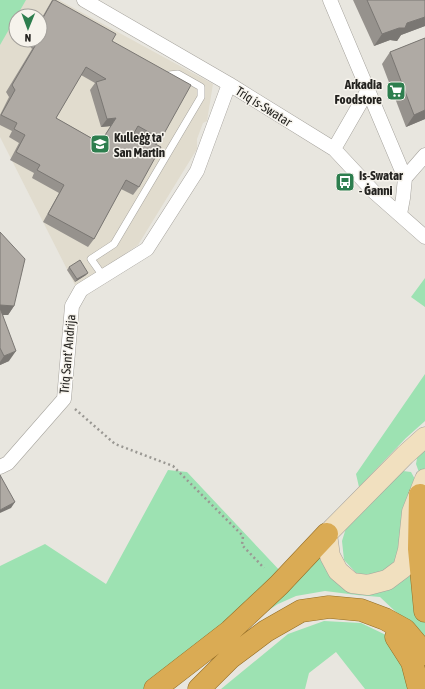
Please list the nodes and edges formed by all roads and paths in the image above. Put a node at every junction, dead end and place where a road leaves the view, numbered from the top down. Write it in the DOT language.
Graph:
graph roads {
  1 [pos="84,0"];
  2 [pos="330,0"];
  3 [pos="169,75"];
  4 [pos="230,84"];
  5 [pos="368,90"];
  6 [pos="334,149"];
  7 [pos="425,155"];
  8 [pos="405,178"];
  9 [pos="400,214"];
  10 [pos="425,237"];
  11 [pos="104,276"];
  12 [pos="64,399"];
  13 [pos="425,437"];
  14 [pos="0,467"];
  15 [pos="422,487"];
  16 [pos="327,534"];
  17 [pos="264,568"];
  18 [pos="425,610"];
  19 [pos="385,619"];
  20 [pos="425,654"];
  21 [pos="155,689"];
  22 [pos="199,689"];
  23 [pos="419,689"];
  1 -- 4 [label="street, Triq is-Swatar"];
  2 -- 5 [label="street"];
  3 -- 11 [label="lane"];
  4 -- 6 [label="street, Triq is-Swatar"];
  4 -- 11 [label="street, Triq Sant' Andrija"];
  5 -- 6 [label="street"];
  5 -- 8 [label="street"];
  6 -- 9 [label="street, Triq is-Swatar"];
  7 -- 8 [label="street"];
  8 -- 9 [label="street"];
  9 -- 10 [label="street, Triq is-Swatar"];
  11 -- 12 [label="street, Triq Sant' Andrija"];
  12 -- 14 [label="street, Triq Sant' Andrija"];
  12 -- 17 [label="path"];
  13 -- 16 [label="main road"];
  15 -- 16 [label="main road"];
  15 -- 18 [label="highway"];
  16 -- 21 [label="highway"];
  19 -- 20 [label="highway"];
  19 -- 22 [label="highway"];
  19 -- 23 [label="highway"];
}
